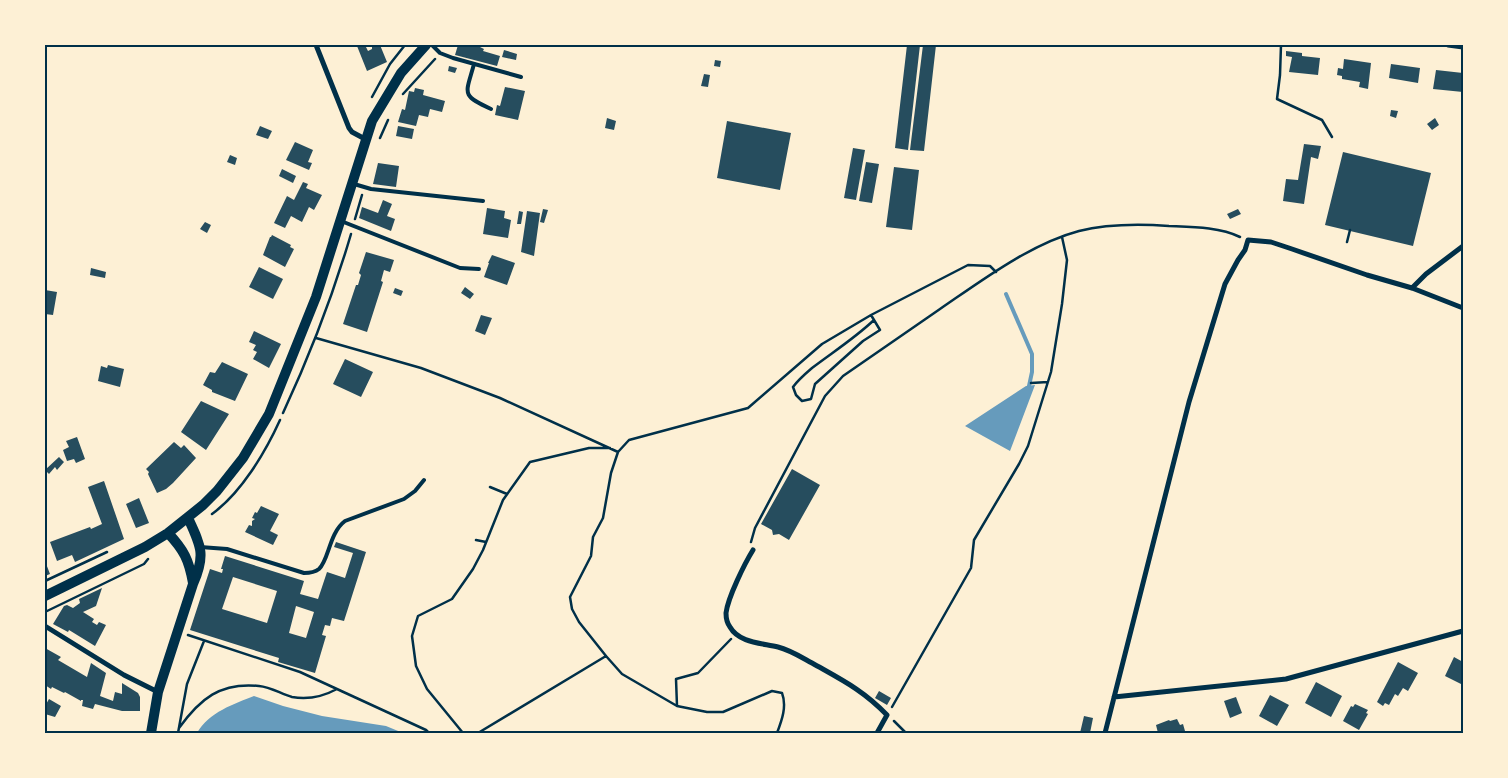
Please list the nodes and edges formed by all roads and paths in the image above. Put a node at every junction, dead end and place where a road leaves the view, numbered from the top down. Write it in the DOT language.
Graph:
graph roads {
  1 [pos="316,45"];
  2 [pos="426,45"];
  3 [pos="432,45"];
  4 [pos="1281,45"];
  5 [pos="1448,45"];
  6 [pos="1463,47"];
  7 [pos="433,60"];
  8 [pos="474,64"];
  9 [pos="521,77"];
  10 [pos="399,99"];
  11 [pos="492,108"];
  12 [pos="390,116"];
  13 [pos="1332,137"];
  14 [pos="365,139"];
  15 [pos="378,144"];
  16 [pos="352,182"];
  17 [pos="364,188"];
  18 [pos="483,201"];
  19 [pos="340,220"];
  20 [pos="353,226"];
  21 [pos="1350,230"];
  22 [pos="1062,237"];
  23 [pos="1248,240"];
  24 [pos="1347,242"];
  25 [pos="1463,246"];
  26 [pos="479,269"];
  27 [pos="996,272"];
  28 [pos="1412,288"];
  29 [pos="1463,308"];
  30 [pos="871,314"];
  31 [pos="874,320"];
  32 [pos="316,338"];
  33 [pos="307,360"];
  34 [pos="1048,382"];
  35 [pos="1031,384"];
  36 [pos="610,448"];
  37 [pos="618,452"];
  38 [pos="424,480"];
  39 [pos="490,488"];
  40 [pos="507,494"];
  41 [pos="188,518"];
  42 [pos="168,533"];
  43 [pos="476,540"];
  44 [pos="486,542"];
  45 [pos="200,546"];
  46 [pos="753,550"];
  47 [pos="151,557"];
  48 [pos="193,584"];
  49 [pos="45,596"];
  50 [pos="45,612"];
  51 [pos="45,626"];
  52 [pos="1463,631"];
  53 [pos="178,632"];
  54 [pos="735,634"];
  55 [pos="205,641"];
  56 [pos="606,656"];
  57 [pos="337,690"];
  58 [pos="158,692"];
  59 [pos="1114,697"];
  60 [pos="677,706"];
  61 [pos="887,715"];
  62 [pos="179,728"];
  63 [pos="151,733"];
  64 [pos="178,733"];
  65 [pos="429,733"];
  66 [pos="462,733"];
  67 [pos="478,733"];
  68 [pos="777,733"];
  69 [pos="877,733"];
  70 [pos="906,733"];
  71 [pos="1105,733"];
  1 -- 14 [label="street"];
  2 -- 14 [label="main road"];
  3 -- 8 [label="lane"];
  4 -- 13 [label="path"];
  5 -- 6 [label="street"];
  7 -- 10 [label="path"];
  8 -- 9 [label="lane"];
  8 -- 11 [label="lane"];
  12 -- 15 [label="path"];
  14 -- 16 [label="main road"];
  16 -- 17 [label="lane"];
  16 -- 19 [label="main road"];
  17 -- 18 [label="lane"];
  17 -- 20 [label="path"];
  19 -- 20 [label="lane"];
  19 -- 41 [label="main road"];
  20 -- 26 [label="lane"];
  20 -- 32 [label="path"];
  21 -- 24 [label="path"];
  22 -- 23 [label="path"];
  22 -- 27 [label="path"];
  22 -- 34 [label="path"];
  23 -- 28 [label="street"];
  23 -- 59 [label="street"];
  25 -- 28 [label="street"];
  27 -- 30 [label="path"];
  27 -- 46 [label="path"];
  28 -- 29 [label="street"];
  30 -- 31 [label="path"];
  30 -- 37 [label="path"];
  31 -- 31 [label="path"];
  32 -- 33 [label="path"];
  32 -- 36 [label="path"];
  34 -- 35 [label="path"];
  34 -- 61 [label="path"];
  36 -- 37 [label="path"];
  36 -- 40 [label="path"];
  37 -- 56 [label="path"];
  38 -- 45 [label="lane"];
  39 -- 40 [label="path"];
  40 -- 44 [label="path"];
  41 -- 42 [label="main road"];
  41 -- 45 [label="main road"];
  42 -- 48 [label="main road"];
  42 -- 49 [label="main road"];
  43 -- 44 [label="path"];
  44 -- 66 [label="path"];
  45 -- 48 [label="main road"];
  46 -- 54 [label="street"];
  47 -- 50 [label="path"];
  48 -- 53 [label="main road"];
  51 -- 58 [label="street"];
  52 -- 59 [label="street"];
  53 -- 55 [label="path"];
  53 -- 58 [label="main road"];
  54 -- 60 [label="path"];
  54 -- 61 [label="street"];
  55 -- 57 [label="path"];
  55 -- 62 [label="path"];
  56 -- 60 [label="path"];
  56 -- 67 [label="path"];
  57 -- 62 [label="path"];
  57 -- 65 [label="path"];
  58 -- 63 [label="main road"];
  59 -- 71 [label="street"];
  60 -- 68 [label="path"];
  61 -- 69 [label="street"];
  61 -- 70 [label="path"];
  62 -- 64 [label="path"];
}
